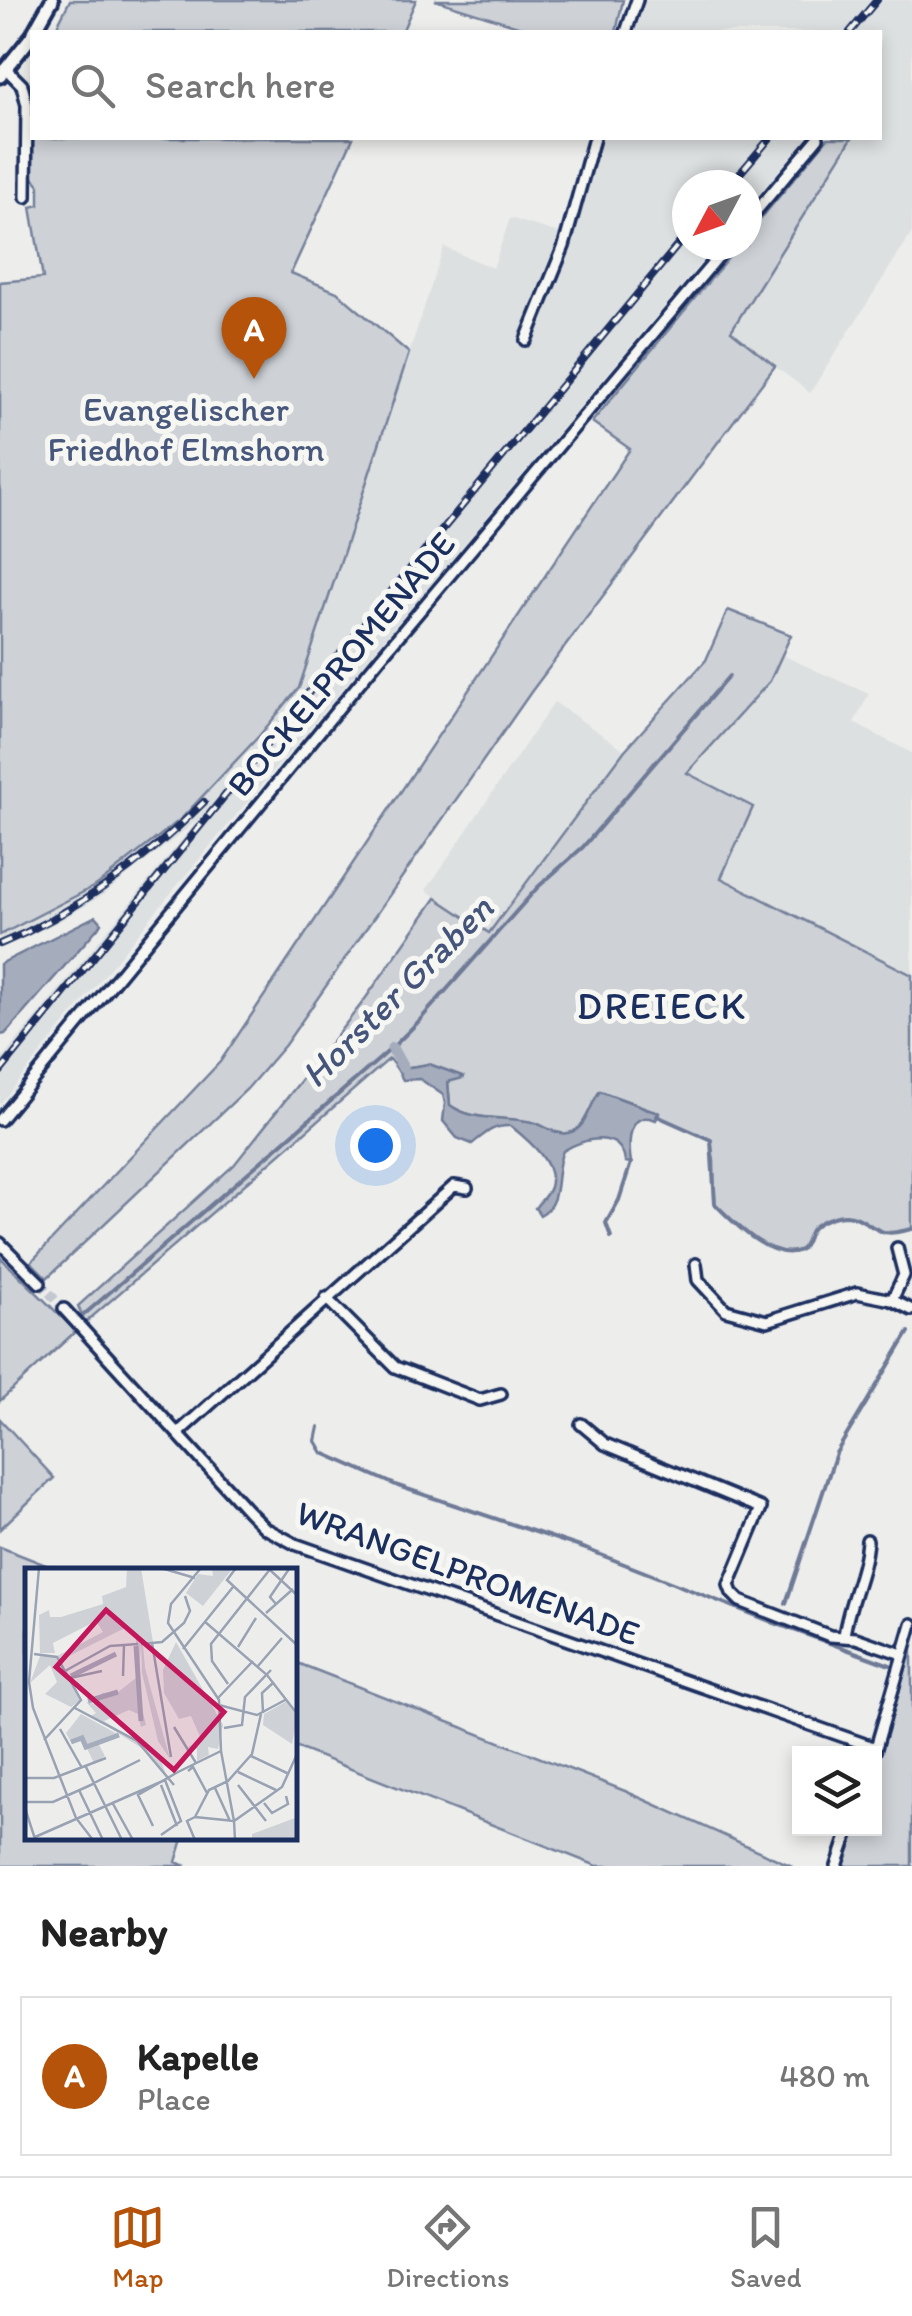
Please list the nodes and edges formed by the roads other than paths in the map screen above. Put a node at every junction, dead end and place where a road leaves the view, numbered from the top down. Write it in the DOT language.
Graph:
graph roads {
  1 [pos="52,0"];
  2 [pos="637,0"];
  3 [pos="35,30"];
  4 [pos="627,30"];
  5 [pos="30,38"];
  6 [pos="3,73"];
  7 [pos="593,140"];
  8 [pos="816,140"];
  9 [pos="26,197"];
  10 [pos="762,204"];
  11 [pos="715,260"];
  12 [pos="526,340"];
  13 [pos="0,1120"];
  14 [pos="467,1188"];
  15 [pos="0,1244"];
  16 [pos="897,1248"];
  17 [pos="696,1264"];
  18 [pos="40,1283"];
  19 [pos="326,1298"];
  20 [pos="892,1300"];
  21 [pos="64,1309"];
  22 [pos="912,1310"];
  23 [pos="501,1394"];
  24 [pos="580,1424"];
  25 [pos="178,1433"];
  26 [pos="867,1540"];
  27 [pos="912,1624"];
  28 [pos="844,1636"];
  29 [pos="902,1654"];
  30 [pos="861,1746"];
  31 [pos="876,1746"];
  32 [pos="847,1836"];
  33 [pos="837,1866"];
  1 -- 3 [label="street"];
  2 -- 4 [label="street"];
  5 -- 6 [label="street"];
  6 -- 9 [label="street"];
  7 -- 12 [label="street"];
  8 -- 10 [label="street"];
  11 -- 13 [label="street, BOCKELPROMENADE"];
  14 -- 19 [label="street"];
  15 -- 18 [label="street"];
  16 -- 20 [label="street"];
  17 -- 20 [label="street"];
  19 -- 23 [label="street"];
  19 -- 25 [label="street"];
  20 -- 22 [label="street"];
  21 -- 25 [label="street, WRANGELPROMENADE"];
  24 -- 28 [label="street"];
  25 -- 30 [label="street, WRANGELPROMENADE"];
  26 -- 28 [label="street"];
  27 -- 29 [label="street"];
  28 -- 29 [label="street"];
  29 -- 31 [label="street"];
  32 -- 33 [label="street"];
}
